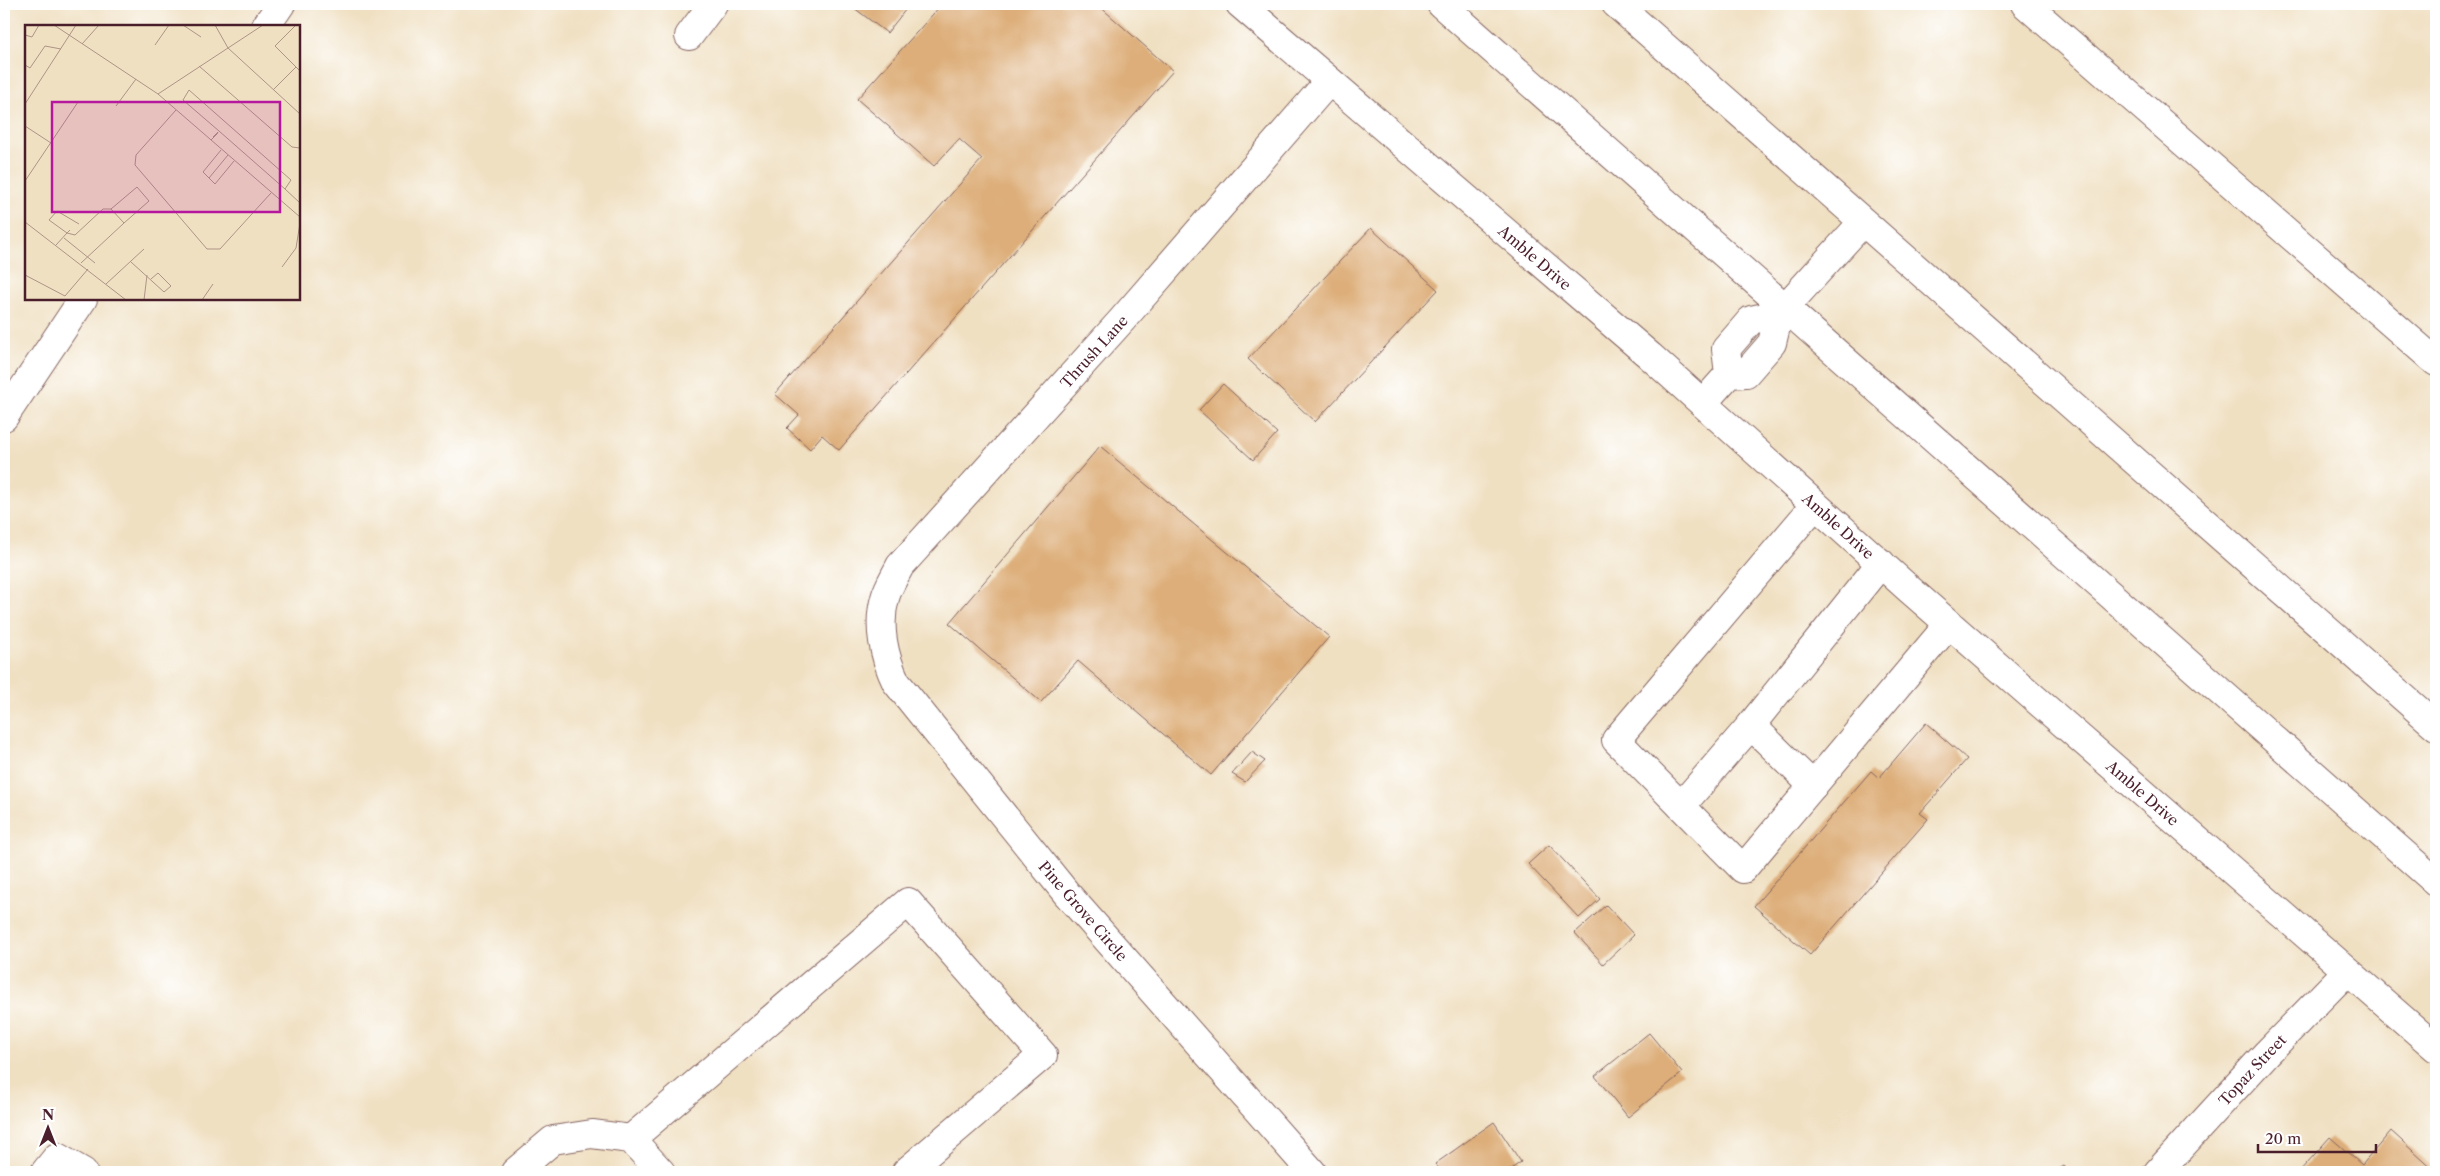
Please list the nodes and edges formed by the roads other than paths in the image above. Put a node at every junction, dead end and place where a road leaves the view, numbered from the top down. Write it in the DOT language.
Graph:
graph roads {
  1 [pos="282,4"];
  2 [pos="713,4"];
  3 [pos="1240,4"];
  4 [pos="1441,4"];
  5 [pos="1616,4"];
  6 [pos="2025,4"];
  7 [pos="267,25"];
  8 [pos="689,36"];
  9 [pos="1329,81"];
  10 [pos="1863,222"];
  11 [pos="82,300"];
  12 [pos="1782,311"];
  13 [pos="2436,362"];
  14 [pos="1703,403"];
  15 [pos="4,417"];
  16 [pos="1815,504"];
  17 [pos="1881,563"];
  18 [pos="1949,624"];
  19 [pos="881,632"];
  20 [pos="1751,725"];
  21 [pos="2436,726"];
  22 [pos="1813,786"];
  23 [pos="1681,806"];
  24 [pos="2436,882"];
  25 [pos="2348,971"];
  26 [pos="2436,1048"];
  27 [pos="631,1140"];
  28 [pos="45,1172"];
  29 [pos="83,1172"];
  30 [pos="515,1172"];
  31 [pos="661,1172"];
  32 [pos="906,1172"];
  33 [pos="1312,1172"];
  34 [pos="2158,1172"];
  1 -- 7 [label="street"];
  2 -- 8 [label="street"];
  3 -- 9 [label="street, Amble Drive"];
  4 -- 12 [label="street"];
  5 -- 10 [label="street"];
  6 -- 13 [label="street"];
  9 -- 14 [label="street, Amble Drive"];
  9 -- 19 [label="street, Thrush Lane"];
  10 -- 12 [label="street"];
  10 -- 21 [label="street"];
  11 -- 15 [label="street"];
  12 -- 14 [label="street"];
  12 -- 24 [label="street"];
  14 -- 16 [label="street, Amble Drive"];
  16 -- 17 [label="street, Amble Drive"];
  16 -- 23 [label="street"];
  17 -- 18 [label="street, Amble Drive"];
  17 -- 20 [label="street"];
  18 -- 22 [label="street"];
  18 -- 25 [label="street, Amble Drive"];
  19 -- 33 [label="street, Pine Grove Circle"];
  20 -- 22 [label="street"];
  20 -- 23 [label="street"];
  22 -- 23 [label="street"];
  25 -- 26 [label="street, Amble Drive"];
  25 -- 34 [label="street, Topaz Street"];
  27 -- 30 [label="street"];
  27 -- 31 [label="street"];
  27 -- 32 [label="street"];
  28 -- 29 [label="street"];
}
